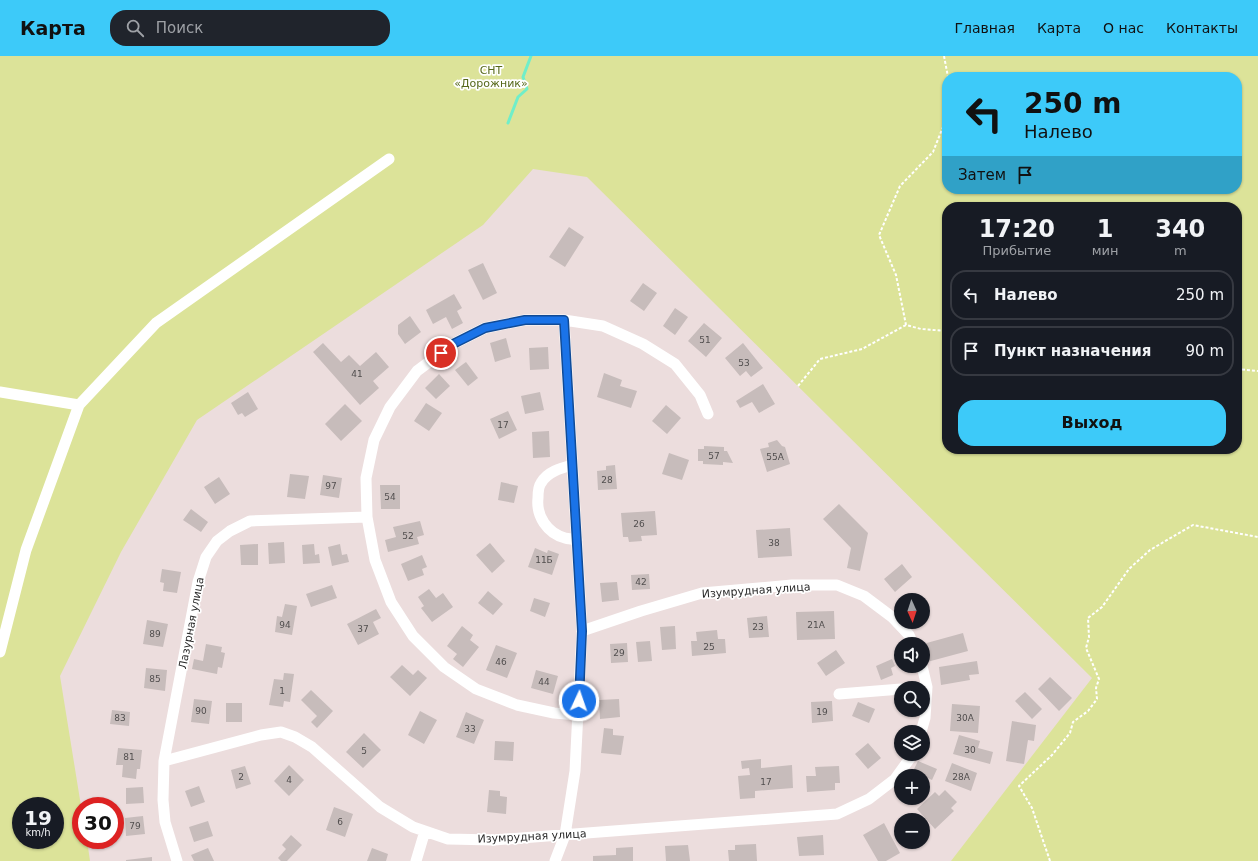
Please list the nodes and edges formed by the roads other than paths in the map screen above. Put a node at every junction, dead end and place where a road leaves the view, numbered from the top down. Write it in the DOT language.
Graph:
graph roads {
  1 [pos="388,158"];
  2 [pos="564,320"];
  3 [pos="0,392"];
  4 [pos="80,405"];
  5 [pos="708,414"];
  6 [pos="572,465"];
  7 [pos="367,517"];
  8 [pos="577,540"];
  9 [pos="582,631"];
  10 [pos="910,637"];
  11 [pos="0,652"];
  12 [pos="894,690"];
  13 [pos="839,694"];
  14 [pos="578,715"];
  15 [pos="164,761"];
  16 [pos="908,761"];
  17 [pos="425,831"];
  18 [pos="565,835"];
  19 [pos="176,861"];
  20 [pos="416,861"];
  21 [pos="555,861"];
  1 -- 4 [label="street"];
  2 -- 5 [label="street"];
  2 -- 6 [label="street"];
  2 -- 7 [label="street"];
  3 -- 4 [label="street"];
  4 -- 11 [label="street"];
  6 -- 8 [label="street"];
  6 -- 8 [label="street"];
  7 -- 14 [label="street"];
  7 -- 15 [label="street, Лазурная улица"];
  8 -- 9 [label="street"];
  9 -- 10 [label="street, Изумрудная улица"];
  9 -- 14 [label="street"];
  12 -- 13 [label="street"];
  14 -- 18 [label="street"];
  15 -- 17 [label="street, Изумрудная улица"];
  15 -- 19 [label="street, Лазурная улица"];
  16 -- 18 [label="street, Изумрудная улица"];
  17 -- 18 [label="street, Изумрудная улица"];
  17 -- 20 [label="street"];
  18 -- 21 [label="street"];
}
